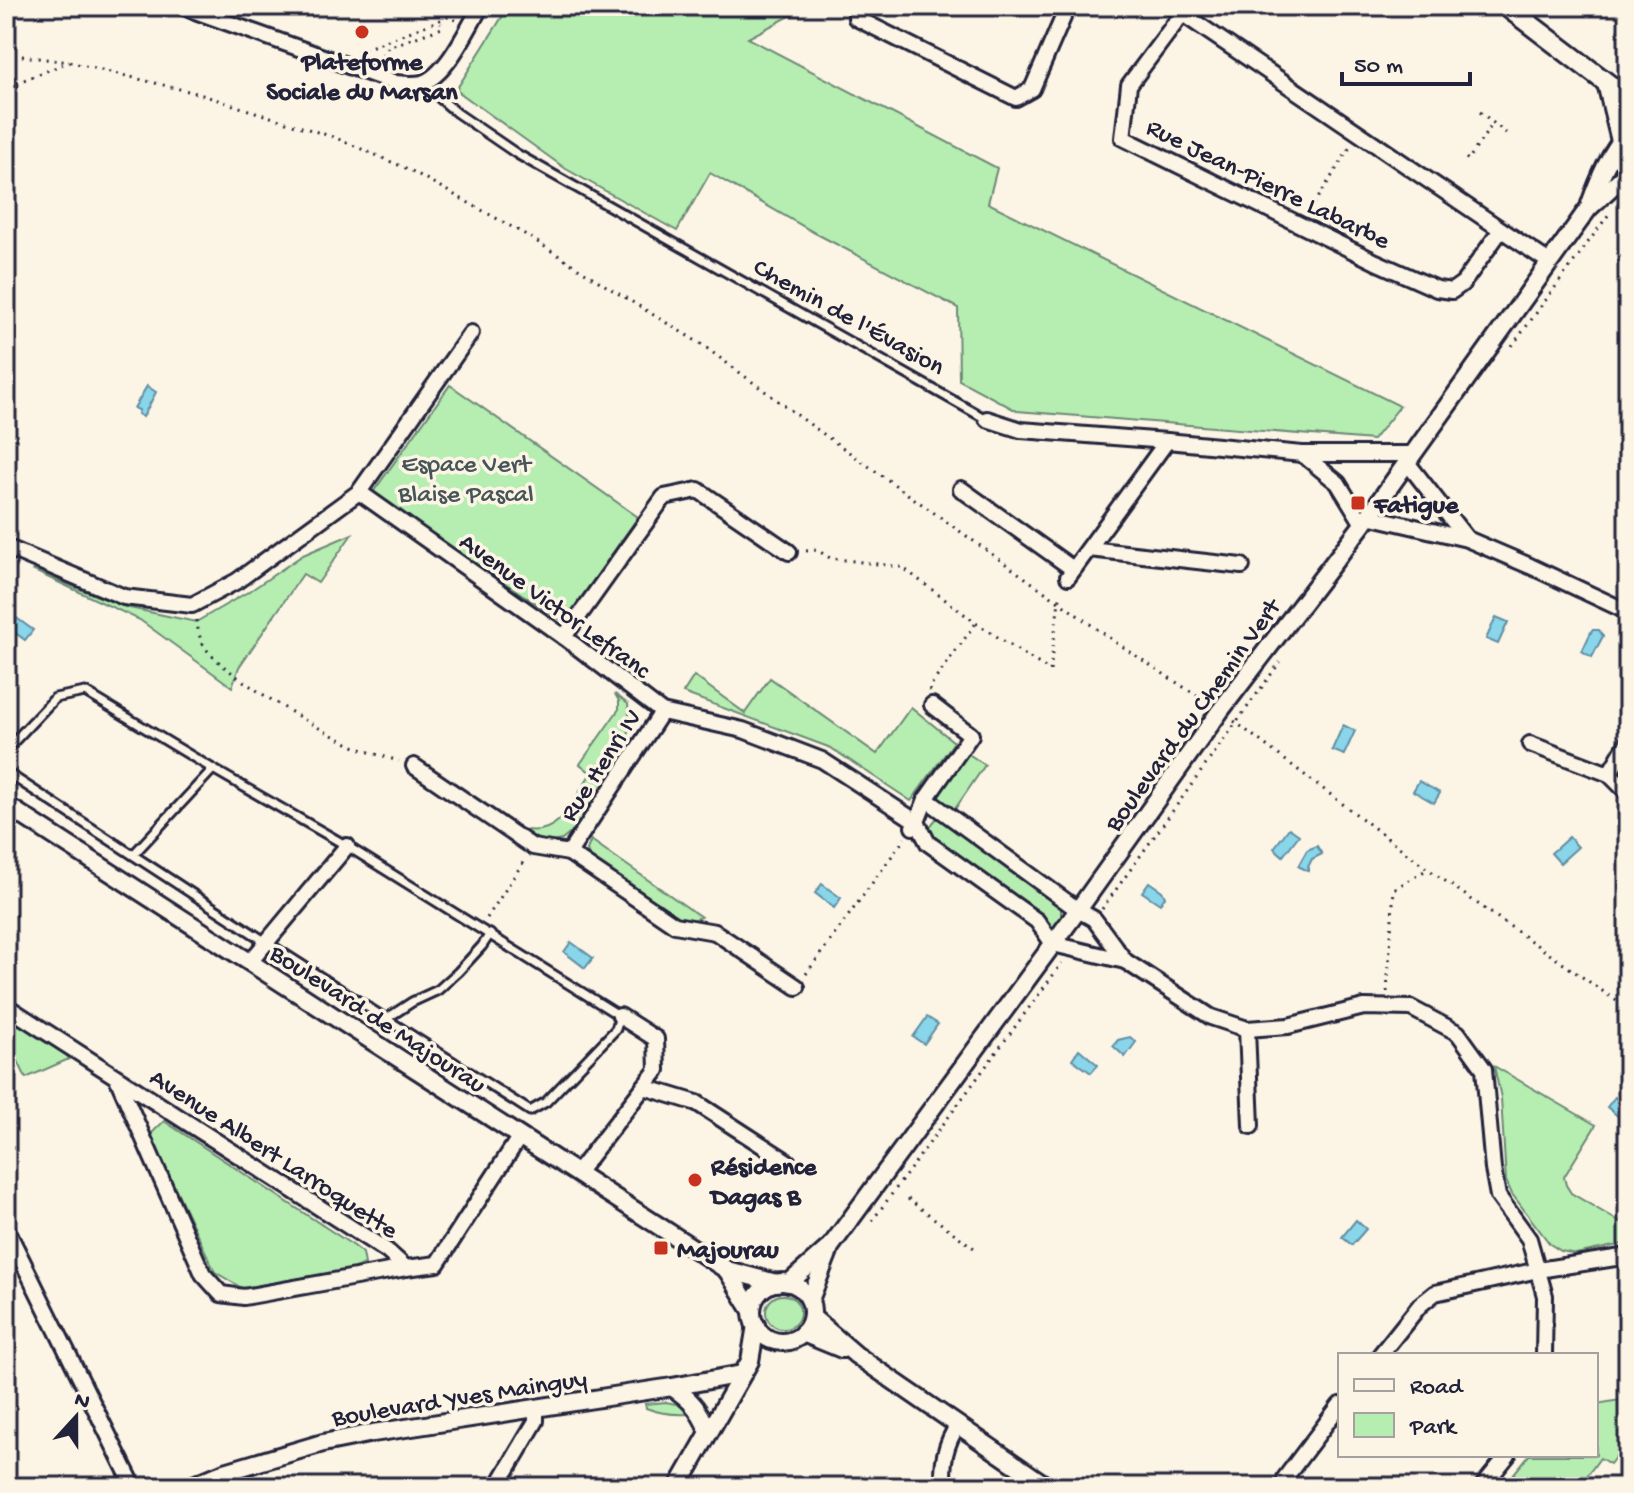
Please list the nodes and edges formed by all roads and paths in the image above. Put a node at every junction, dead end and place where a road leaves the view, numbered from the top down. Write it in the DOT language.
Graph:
graph roads {
  1 [pos="181,6"];
  2 [pos="481,6"];
  3 [pos="857,6"];
  4 [pos="1068,6"];
  5 [pos="1506,6"];
  6 [pos="1177,10"];
  7 [pos="452,18"];
  8 [pos="441,23"];
  9 [pos="357,52"];
  10 [pos="6,54"];
  11 [pos="69,62"];
  12 [pos="376,66"];
  13 [pos="429,79"];
  14 [pos="1606,83"];
  15 [pos="10,84"];
  16 [pos="1628,99"];
  17 [pos="1480,112"];
  18 [pos="1493,123"];
  19 [pos="1359,133"];
  20 [pos="1506,133"];
  21 [pos="1624,137"];
  22 [pos="1466,158"];
  23 [pos="1628,172"];
  24 [pos="1588,209"];
  25 [pos="1610,213"];
  26 [pos="1301,225"];
  27 [pos="1501,230"];
  28 [pos="1549,262"];
  29 [pos="471,333"];
  30 [pos="1509,350"];
  31 [pos="987,419"];
  32 [pos="1167,441"];
  33 [pos="1302,454"];
  34 [pos="1408,458"];
  35 [pos="961,489"];
  36 [pos="359,492"];
  37 [pos="1365,520"];
  38 [pos="1467,539"];
  39 [pos="6,547"];
  40 [pos="1089,549"];
  41 [pos="789,552"];
  42 [pos="1242,566"];
  43 [pos="1071,573"];
  44 [pos="1059,601"];
  45 [pos="192,605"];
  46 [pos="1628,612"];
  47 [pos="976,623"];
  48 [pos="564,637"];
  49 [pos="1282,659"];
  50 [pos="932,705"];
  51 [pos="1220,711"];
  52 [pos="662,712"];
  53 [pos="1236,722"];
  54 [pos="1628,742"];
  55 [pos="1530,744"];
  56 [pos="6,750"];
  57 [pos="414,766"];
  58 [pos="213,769"];
  59 [pos="6,772"];
  60 [pos="1609,774"];
  61 [pos="1628,793"];
  62 [pos="926,799"];
  63 [pos="6,805"];
  64 [pos="915,826"];
  65 [pos="347,846"];
  66 [pos="533,847"];
  67 [pos="569,853"];
  68 [pos="133,855"];
  69 [pos="1428,869"];
  70 [pos="1078,910"];
  71 [pos="1094,919"];
  72 [pos="480,928"];
  73 [pos="490,934"];
  74 [pos="266,942"];
  75 [pos="1053,944"];
  76 [pos="1072,949"];
  77 [pos="1125,961"];
  78 [pos="250,962"];
  79 [pos="797,987"];
  80 [pos="6,1006"];
  81 [pos="1386,1008"];
  82 [pos="1628,1009"];
  83 [pos="620,1016"];
  84 [pos="386,1019"];
  85 [pos="1247,1029"];
  86 [pos="117,1078"];
  87 [pos="644,1087"];
  88 [pos="1251,1126"];
  89 [pos="520,1136"];
  90 [pos="788,1162"];
  91 [pos="577,1173"];
  92 [pos="908,1199"];
  93 [pos="871,1222"];
  94 [pos="6,1228"];
  95 [pos="831,1246"];
  96 [pos="978,1251"];
  97 [pos="1628,1256"];
  98 [pos="406,1268"];
  99 [pos="727,1270"];
  100 [pos="1538,1270"];
  101 [pos="783,1283"];
  102 [pos="811,1309"];
  103 [pos="754,1318"];
  104 [pos="803,1333"];
  105 [pos="787,1341"];
  106 [pos="1382,1353"];
  107 [pos="1544,1353"];
  108 [pos="856,1355"];
  109 [pos="746,1368"];
  110 [pos="672,1387"];
  111 [pos="536,1408"];
  112 [pos="1338,1408"];
  113 [pos="958,1425"];
  114 [pos="709,1432"];
  115 [pos="1506,1457"];
  116 [pos="134,1487"];
  117 [pos="189,1487"];
  118 [pos="497,1487"];
  119 [pos="678,1487"];
  120 [pos="944,1487"];
  121 [pos="1048,1487"];
  122 [pos="1284,1487"];
  123 [pos="1482,1487"];
  1 -- 13 [label="street"];
  2 -- 13 [label="street"];
  3 -- 4 [label="street"];
  5 -- 14 [label="main road"];
  6 -- 19 [label="street"];
  6 -- 26 [label="street, Rue Jean-Pierre Labarbe"];
  7 -- 9 [label="path"];
  8 -- 12 [label="path"];
  10 -- 11 [label="path"];
  11 -- 15 [label="path"];
  11 -- 44 [label="path"];
  13 -- 31 [label="lane, Chemin de l'Évasion"];
  14 -- 16 [label="main road"];
  14 -- 21 [label="street"];
  17 -- 18 [label="path"];
  18 -- 20 [label="path"];
  18 -- 22 [label="path"];
  19 -- 26 [label="path"];
  19 -- 27 [label="street"];
  21 -- 24 [label="street, Boulevard du Chemin Vert"];
  23 -- 24 [label="street, Boulevard du Chemin Vert"];
  24 -- 28 [label="street, Boulevard du Chemin Vert"];
  25 -- 30 [label="path"];
  26 -- 27 [label="street, Rue Jean-Pierre Labarbe"];
  27 -- 28 [label="street"];
  28 -- 34 [label="street, Boulevard du Chemin Vert"];
  29 -- 36 [label="street"];
  31 -- 32 [label="street, Chemin de l'Évasion"];
  32 -- 33 [label="street, Chemin de l'Évasion"];
  32 -- 40 [label="street"];
  33 -- 34 [label="street, Chemin de l'Évasion"];
  33 -- 37 [label="street"];
  34 -- 37 [label="street, Boulevard du Chemin Vert"];
  34 -- 38 [label="street"];
  35 -- 43 [label="street"];
  36 -- 45 [label="street"];
  36 -- 48 [label="street, Avenue Victor Lefranc"];
  37 -- 38 [label="street"];
  37 -- 51 [label="street, Boulevard du Chemin Vert"];
  38 -- 46 [label="street"];
  39 -- 45 [label="street"];
  40 -- 42 [label="street"];
  40 -- 43 [label="street"];
  41 -- 47 [label="path"];
  41 -- 48 [label="street"];
  43 -- 44 [label="path"];
  44 -- 47 [label="path"];
  44 -- 51 [label="path"];
  45 -- 57 [label="path"];
  47 -- 50 [label="path"];
  48 -- 52 [label="street, Avenue Victor Lefranc"];
  49 -- 53 [label="path"];
  50 -- 62 [label="street"];
  51 -- 53 [label="path"];
  51 -- 70 [label="street, Boulevard du Chemin Vert"];
  52 -- 64 [label="street, Avenue Victor Lefranc"];
  52 -- 67 [label="street, Rue Henri IV"];
  53 -- 69 [label="path"];
  53 -- 71 [label="path"];
  54 -- 60 [label="street"];
  55 -- 60 [label="street"];
  56 -- 58 [label="lane"];
  57 -- 66 [label="street, Rue Henri IV"];
  58 -- 65 [label="lane"];
  58 -- 68 [label="lane"];
  59 -- 68 [label="lane"];
  60 -- 61 [label="street"];
  62 -- 64 [label="street"];
  62 -- 70 [label="street"];
  63 -- 78 [label="street, Boulevard de Majourau"];
  64 -- 75 [label="street, Avenue Victor Lefranc"];
  64 -- 79 [label="path"];
  65 -- 72 [label="lane"];
  65 -- 74 [label="street"];
  66 -- 67 [label="street, Rue Henri IV"];
  66 -- 72 [label="path"];
  67 -- 79 [label="street"];
  68 -- 74 [label="lane"];
  69 -- 81 [label="path"];
  69 -- 82 [label="path"];
  70 -- 71 [label="street"];
  70 -- 75 [label="street, Boulevard du Chemin Vert"];
  71 -- 77 [label="street"];
  72 -- 73 [label="lane"];
  73 -- 83 [label="lane"];
  73 -- 84 [label="lane"];
  74 -- 78 [label="street"];
  74 -- 84 [label="lane"];
  75 -- 76 [label="street"];
  75 -- 95 [label="street, Boulevard du Chemin Vert"];
  76 -- 77 [label="street"];
  76 -- 93 [label="path"];
  77 -- 85 [label="street"];
  78 -- 89 [label="street, Boulevard de Majourau"];
  80 -- 86 [label="street, Avenue Albert Larroquette"];
  81 -- 85 [label="street"];
  81 -- 100 [label="street"];
  83 -- 84 [label="lane"];
  83 -- 87 [label="street"];
  85 -- 88 [label="street"];
  86 -- 98 [label="street, Avenue Albert Larroquette"];
  86 -- 98 [label="street, Avenue Albert Larroquette"];
  87 -- 90 [label="street"];
  87 -- 91 [label="street"];
  89 -- 91 [label="street, Boulevard de Majourau"];
  89 -- 98 [label="street, Avenue Albert Larroquette"];
  91 -- 99 [label="street, Boulevard de Majourau"];
  92 -- 96 [label="path"];
  94 -- 116 [label="street"];
  95 -- 101 [label="street, Boulevard du Chemin Vert"];
  95 -- 102 [label="street, Boulevard du Chemin Vert"];
  97 -- 100 [label="street"];
  99 -- 101 [label="street, Boulevard de Majourau"];
  99 -- 103 [label="street, Boulevard de Majourau"];
  100 -- 106 [label="street"];
  100 -- 107 [label="street"];
  101 -- 102 [label="street"];
  101 -- 103 [label="street"];
  102 -- 104 [label="street"];
  102 -- 108 [label="street"];
  103 -- 105 [label="street"];
  103 -- 109 [label="street"];
  104 -- 105 [label="street"];
  104 -- 108 [label="street"];
  105 -- 109 [label="street"];
  108 -- 113 [label="street"];
  109 -- 110 [label="street, Boulevard Yves Mainguy"];
  109 -- 114 [label="street"];
  110 -- 111 [label="street, Boulevard Yves Mainguy"];
  110 -- 114 [label="street"];
  111 -- 117 [label="street, Boulevard Yves Mainguy"];
  111 -- 118 [label="street"];
  112 -- 122 [label="street"];
  113 -- 120 [label="street"];
  113 -- 121 [label="street"];
  114 -- 119 [label="street"];
  115 -- 123 [label="street"];
}
